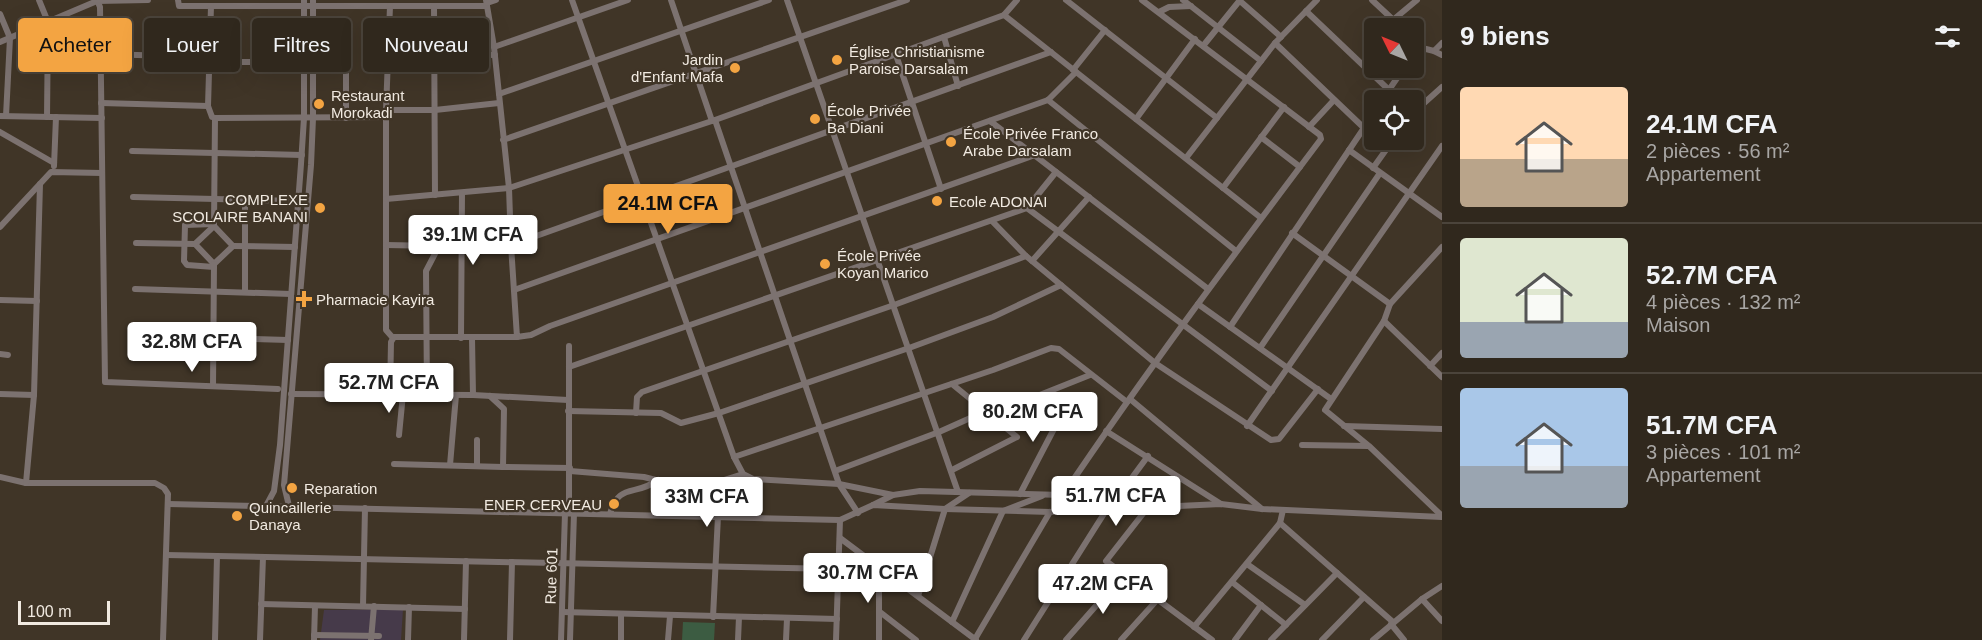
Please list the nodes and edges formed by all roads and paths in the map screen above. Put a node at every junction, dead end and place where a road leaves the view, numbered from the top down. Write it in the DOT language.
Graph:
graph roads {
  1 [pos="39,0"];
  2 [pos="97,0"];
  3 [pos="111,0"];
  4 [pos="148,0"];
  5 [pos="178,0"];
  6 [pos="496,0"];
  7 [pos="573,0"];
  8 [pos="628,0"];
  9 [pos="671,0"];
  10 [pos="769,0"];
  11 [pos="787,0"];
  12 [pos="907,0"];
  13 [pos="1017,0"];
  14 [pos="1066,0"];
  15 [pos="1142,0"];
  16 [pos="1184,0"];
  17 [pos="1240,0"];
  18 [pos="1317,0"];
  19 [pos="1372,0"];
  20 [pos="1417,0"];
  21 [pos="304,3"];
  22 [pos="314,3"];
  23 [pos="374,3"];
  24 [pos="487,3"];
  25 [pos="433,4"];
  26 [pos="211,6"];
  27 [pos="390,6"];
  28 [pos="1191,6"];
  29 [pos="1306,11"];
  30 [pos="1159,12"];
  31 [pos="0,14"];
  32 [pos="1004,15"];
  33 [pos="579,17"];
  34 [pos="46,18"];
  35 [pos="57,18"];
  36 [pos="100,18"];
  37 [pos="211,18"];
  38 [pos="389,18"];
  39 [pos="1391,18"];
  40 [pos="1395,18"];
  41 [pos="1218,26"];
  42 [pos="681,30"];
  43 [pos="1105,30"];
  44 [pos="18,35"];
  45 [pos="800,37"];
  46 [pos="944,37"];
  47 [pos="1281,37"];
  48 [pos="10,38"];
  49 [pos="1195,39"];
  50 [pos="0,42"];
  51 [pos="1275,42"];
  52 [pos="1442,43"];
  53 [pos="1203,46"];
  54 [pos="494,47"];
  55 [pos="1424,48"];
  56 [pos="1434,51"];
  57 [pos="1051,52"];
  58 [pos="489,55"];
  59 [pos="495,55"];
  60 [pos="897,55"];
  61 [pos="1442,55"];
  62 [pos="594,61"];
  63 [pos="1261,61"];
  64 [pos="1075,71"];
  65 [pos="47,72"];
  66 [pos="101,72"];
  67 [pos="209,72"];
  68 [pos="304,72"];
  69 [pos="314,72"];
  70 [pos="346,72"];
  71 [pos="388,72"];
  72 [pos="434,72"];
  73 [pos="696,73"];
  74 [pos="1167,78"];
  75 [pos="1397,78"];
  76 [pos="1248,79"];
  77 [pos="816,83"];
  78 [pos="958,86"];
  79 [pos="1442,87"];
  80 [pos="1389,90"];
  81 [pos="499,94"];
  82 [pos="1334,99"];
  83 [pos="1048,100"];
  84 [pos="912,102"];
  85 [pos="101,103"];
  86 [pos="500,103"];
  87 [pos="609,103"];
  88 [pos="1424,103"];
  89 [pos="208,106"];
  90 [pos="1284,107"];
  91 [pos="387,110"];
  92 [pos="435,110"];
  93 [pos="3,116"];
  94 [pos="47,117"];
  95 [pos="56,117"];
  96 [pos="386,117"];
  97 [pos="102,118"];
  98 [pos="215,118"];
  99 [pos="304,118"];
  100 [pos="313,118"];
  101 [pos="346,118"];
  102 [pos="1217,118"];
  103 [pos="1136,119"];
  104 [pos="713,120"];
  105 [pos="990,121"];
  106 [pos="1309,127"];
  107 [pos="1364,128"];
  108 [pos="833,130"];
  109 [pos="0,132"];
  110 [pos="1261,137"];
  111 [pos="503,140"];
  112 [pos="926,145"];
  113 [pos="1442,146"];
  114 [pos="625,150"];
  115 [pos="1348,150"];
  116 [pos="1386,150"];
  117 [pos="132,151"];
  118 [pos="215,153"];
  119 [pos="302,155"];
  120 [pos="1035,155"];
  121 [pos="1439,157"];
  122 [pos="1186,159"];
  123 [pos="54,163"];
  124 [pos="731,166"];
  125 [pos="1300,167"];
  126 [pos="1373,168"];
  127 [pos="54,172"];
  128 [pos="847,172"];
  129 [pos="1056,172"];
  130 [pos="1380,172"];
  131 [pos="102,173"];
  132 [pos="40,184"];
  133 [pos="509,188"];
  134 [pos="1222,188"];
  135 [pos="941,189"];
  136 [pos="462,193"];
  137 [pos="1409,194"];
  138 [pos="435,195"];
  139 [pos="133,196"];
  140 [pos="1089,197"];
  141 [pos="642,198"];
  142 [pos="214,199"];
  143 [pos="386,199"];
  144 [pos="245,200"];
  145 [pos="298,201"];
  146 [pos="745,208"];
  147 [pos="1027,208"];
  148 [pos="863,216"];
  149 [pos="1442,217"];
  150 [pos="1261,218"];
  151 [pos="992,221"];
  152 [pos="214,225"];
  153 [pos="0,227"];
  154 [pos="1058,233"];
  155 [pos="1292,233"];
  156 [pos="657,239"];
  157 [pos="136,243"];
  158 [pos="184,244"];
  159 [pos="195,244"];
  160 [pos="386,245"];
  161 [pos="511,245"];
  162 [pos="233,246"];
  163 [pos="245,246"];
  164 [pos="1442,246"];
  165 [pos="295,247"];
  166 [pos="1236,251"];
  167 [pos="760,252"];
  168 [pos="1026,256"];
  169 [pos="1323,256"];
  170 [pos="878,260"];
  171 [pos="1032,261"];
  172 [pos="214,266"];
  173 [pos="1352,276"];
  174 [pos="673,283"];
  175 [pos="1061,285"];
  176 [pos="135,289"];
  177 [pos="1208,289"];
  178 [pos="514,290"];
  179 [pos="214,291"];
  180 [pos="245,292"];
  181 [pos="291,294"];
  182 [pos="775,296"];
  183 [pos="0,300"];
  184 [pos="37,301"];
  185 [pos="1198,304"];
  186 [pos="1390,304"];
  187 [pos="894,305"];
  188 [pos="1384,321"];
  189 [pos="688,326"];
  190 [pos="1182,326"];
  191 [pos="1230,327"];
  192 [pos="134,335"];
  193 [pos="426,337"];
  194 [pos="517,337"];
  195 [pos="214,338"];
  196 [pos="393,338"];
  197 [pos="461,338"];
  198 [pos="472,338"];
  199 [pos="288,340"];
  200 [pos="790,341"];
  201 [pos="569,346"];
  202 [pos="909,348"];
  203 [pos="1260,348"];
  204 [pos="1442,353"];
  205 [pos="0,354"];
  206 [pos="8,355"];
  207 [pos="1155,363"];
  208 [pos="1430,366"];
  209 [pos="569,367"];
  210 [pos="1288,368"];
  211 [pos="704,371"];
  212 [pos="1090,375"];
  213 [pos="1442,378"];
  214 [pos="805,383"];
  215 [pos="952,384"];
  216 [pos="213,386"];
  217 [pos="279,389"];
  218 [pos="1318,389"];
  219 [pos="1272,391"];
  220 [pos="925,393"];
  221 [pos="0,394"];
  222 [pos="291,394"];
  223 [pos="390,394"];
  224 [pos="403,394"];
  225 [pos="427,394"];
  226 [pos="34,395"];
  227 [pos="456,395"];
  228 [pos="473,395"];
  229 [pos="490,396"];
  230 [pos="1331,399"];
  231 [pos="568,400"];
  232 [pos="1128,400"];
  233 [pos="1067,404"];
  234 [pos="568,411"];
  235 [pos="636,413"];
  236 [pos="719,413"];
  237 [pos="988,413"];
  238 [pos="1247,426"];
  239 [pos="1343,426"];
  240 [pos="820,428"];
  241 [pos="1442,429"];
  242 [pos="1106,431"];
  243 [pos="939,432"];
  244 [pos="399,435"];
  245 [pos="477,440"];
  246 [pos="1302,446"];
  247 [pos="1369,446"];
  248 [pos="1148,456"];
  249 [pos="734,457"];
  250 [pos="394,464"];
  251 [pos="450,465"];
  252 [pos="477,466"];
  253 [pos="503,467"];
  254 [pos="570,469"];
  255 [pos="952,470"];
  256 [pos="835,471"];
  257 [pos="743,474"];
  258 [pos="0,477"];
  259 [pos="658,480"];
  260 [pos="26,483"];
  261 [pos="839,484"];
  262 [pos="958,492"];
  263 [pos="969,492"];
  264 [pos="1020,494"];
  265 [pos="1047,494"];
  266 [pos="893,495"];
  267 [pos="1064,495"];
  268 [pos="1117,498"];
  269 [pos="168,504"];
  270 [pos="1221,504"];
  271 [pos="266,506"];
  272 [pos="289,506"];
  273 [pos="873,506"];
  274 [pos="1149,506"];
  275 [pos="365,508"];
  276 [pos="945,509"];
  277 [pos="1107,509"];
  278 [pos="1262,509"];
  279 [pos="1283,510"];
  280 [pos="1003,511"];
  281 [pos="1050,512"];
  282 [pos="569,513"];
  283 [pos="858,513"];
  284 [pos="610,514"];
  285 [pos="718,516"];
  286 [pos="1442,517"];
  287 [pos="840,520"];
  288 [pos="1280,523"];
  289 [pos="840,538"];
  290 [pos="166,555"];
  291 [pos="217,556"];
  292 [pos="263,557"];
  293 [pos="364,559"];
  294 [pos="466,561"];
  295 [pos="512,562"];
  296 [pos="564,563"];
  297 [pos="572,563"];
  298 [pos="1246,564"];
  299 [pos="716,567"];
  300 [pos="879,568"];
  301 [pos="839,569"];
  302 [pos="1337,573"];
  303 [pos="1123,575"];
  304 [pos="1232,582"];
  305 [pos="1442,586"];
  306 [pos="918,596"];
  307 [pos="1364,597"];
  308 [pos="1422,598"];
  309 [pos="1157,600"];
  310 [pos="261,604"];
  311 [pos="1261,605"];
  312 [pos="1305,605"];
  313 [pos="315,606"];
  314 [pos="363,606"];
  315 [pos="374,606"];
  316 [pos="409,607"];
  317 [pos="465,609"];
  318 [pos="562,612"];
  319 [pos="880,612"];
  320 [pos="571,613"];
  321 [pos="621,614"];
  322 [pos="670,616"];
  323 [pos="712,617"];
  324 [pos="740,617"];
  325 [pos="787,619"];
  326 [pos="837,619"];
  327 [pos="1442,621"];
  328 [pos="952,622"];
  329 [pos="1392,623"];
  330 [pos="1286,625"];
  331 [pos="1194,627"];
  332 [pos="1204,634"];
  333 [pos="374,637"];
  334 [pos="314,638"];
  335 [pos="163,640"];
  336 [pos="214,640"];
  337 [pos="260,640"];
  338 [pos="408,640"];
  339 [pos="464,640"];
  340 [pos="510,640"];
  341 [pos="561,640"];
  342 [pos="570,640"];
  343 [pos="621,640"];
  344 [pos="668,640"];
  345 [pos="738,640"];
  346 [pos="786,640"];
  347 [pos="836,640"];
  348 [pos="879,640"];
  349 [pos="914,640"];
  350 [pos="975,640"];
  351 [pos="1024,640"];
  352 [pos="1066,640"];
  353 [pos="1121,640"];
  354 [pos="1199,640"];
  355 [pos="1212,640"];
  356 [pos="1235,640"];
  357 [pos="1271,640"];
  358 [pos="1322,640"];
  359 [pos="1372,640"];
  360 [pos="1404,640"];
  1 -- 34 [label="street"];
  2 -- 3 [label="street"];
  2 -- 35 [label="street"];
  2 -- 36 [label="street"];
  3 -- 4 [label="street"];
  5 -- 26 [label="street"];
  6 -- 24 [label="street"];
  7 -- 33 [label="street"];
  8 -- 33 [label="street"];
  9 -- 42 [label="street"];
  10 -- 42 [label="street"];
  11 -- 45 [label="street"];
  12 -- 45 [label="street"];
  13 -- 32 [label="street"];
  14 -- 43 [label="street"];
  15 -- 30 [label="street"];
  16 -- 28 [label="street"];
  17 -- 41 [label="street"];
  17 -- 47 [label="street"];
  18 -- 29 [label="street"];
  19 -- 39 [label="street"];
  20 -- 40 [label="street"];
  21 -- 22 [label="street"];
  21 -- 26 [label="street"];
  22 -- 23 [label="street"];
  23 -- 27 [label="street"];
  24 -- 25 [label="street"];
  24 -- 54 [label="street"];
  25 -- 27 [label="street"];
  26 -- 37 [label="street"];
  27 -- 38 [label="street"];
  28 -- 30 [label="street"];
  28 -- 41 [label="street"];
  29 -- 47 [label="street"];
  29 -- 80 [label="street"];
  30 -- 49 [label="street"];
  31 -- 48 [label="street"];
  32 -- 46 [label="street"];
  32 -- 57 [label="street"];
  33 -- 54 [label="street"];
  33 -- 62 [label="street"];
  41 -- 53 [label="street"];
  41 -- 63 [label="street"];
  42 -- 62 [label="street"];
  42 -- 73 [label="street"];
  43 -- 64 [label="street"];
  43 -- 74 [label="street"];
  44 -- 48 [label="street"];
  45 -- 73 [label="street"];
  45 -- 77 [label="street"];
  46 -- 60 [label="street"];
  46 -- 78 [label="street"];
  47 -- 51 [label="street"];
  48 -- 50 [label="street"];
  48 -- 93 [label="street"];
  49 -- 53 [label="street"];
  49 -- 74 [label="street"];
  51 -- 63 [label="street"];
  51 -- 82 [label="street"];
  52 -- 56 [label="street"];
  53 -- 76 [label="street"];
  54 -- 59 [label="street"];
  55 -- 56 [label="street"];
  56 -- 61 [label="street"];
  57 -- 64 [label="street"];
  57 -- 78 [label="street"];
  58 -- 59 [label="street"];
  59 -- 81 [label="street"];
  60 -- 77 [label="street"];
  60 -- 84 [label="street"];
  62 -- 81 [label="street"];
  62 -- 87 [label="street"];
  63 -- 76 [label="street"];
  64 -- 83 [label="street"];
  64 -- 103 [label="street"];
  65 -- 94 [label="street"];
  66 -- 85 [label="street"];
  67 -- 89 [label="street"];
  68 -- 99 [label="street"];
  69 -- 100 [label="street"];
  70 -- 101 [label="street"];
  71 -- 91 [label="street"];
  72 -- 92 [label="street"];
  73 -- 87 [label="street"];
  73 -- 104 [label="street"];
  74 -- 102 [label="street"];
  74 -- 103 [label="street"];
  75 -- 80 [label="street"];
  76 -- 90 [label="street"];
  76 -- 102 [label="street"];
  77 -- 104 [label="street"];
  77 -- 108 [label="street"];
  78 -- 84 [label="street"];
  79 -- 88 [label="street"];
  81 -- 86 [label="street"];
  82 -- 106 [label="street"];
  82 -- 107 [label="street"];
  83 -- 105 [label="street"];
  83 -- 166 [label="street"];
  84 -- 108 [label="street"];
  84 -- 112 [label="street"];
  85 -- 89 [label="street"];
  85 -- 97 [label="street"];
  86 -- 92 [label="street"];
  86 -- 111 [label="street"];
  87 -- 111 [label="street"];
  87 -- 114 [label="street"];
  89 -- 98 [label="street"];
  90 -- 106 [label="street"];
  90 -- 110 [label="street"];
  91 -- 92 [label="street"];
  91 -- 96 [label="street"];
  92 -- 138 [label="street"];
  93 -- 94 [label="street"];
  94 -- 95 [label="street"];
  95 -- 97 [label="street"];
  95 -- 123 [label="street"];
  96 -- 101 [label="street"];
  96 -- 143 [label="street"];
  97 -- 131 [label="street"];
  98 -- 99 [label="street"];
  98 -- 118 [label="street"];
  99 -- 100 [label="street"];
  99 -- 119 [label="street"];
  100 -- 101 [label="street"];
  100 -- 222 [label="street"];
  102 -- 122 [label="street"];
  103 -- 122 [label="street"];
  104 -- 114 [label="street"];
  104 -- 124 [label="street"];
  105 -- 112 [label="street"];
  105 -- 120 [label="street"];
  106 -- 125 [label="street"];
  107 -- 115 [label="street"];
  108 -- 124 [label="street"];
  108 -- 128 [label="street"];
  109 -- 123 [label="street"];
  110 -- 125 [label="street"];
  110 -- 134 [label="street"];
  111 -- 133 [label="street"];
  112 -- 128 [label="street"];
  112 -- 135 [label="street"];
  113 -- 121 [label="street"];
  114 -- 133 [label="street"];
  114 -- 141 [label="street"];
  115 -- 126 [label="street"];
  115 -- 155 [label="street"];
  116 -- 126 [label="street"];
  117 -- 118 [label="street"];
  118 -- 119 [label="street"];
  118 -- 142 [label="street"];
  119 -- 145 [label="street"];
  120 -- 129 [label="street"];
  120 -- 135 [label="street"];
  121 -- 137 [label="street"];
  122 -- 134 [label="street"];
  123 -- 127 [label="street"];
  124 -- 141 [label="street"];
  124 -- 146 [label="street"];
  125 -- 150 [label="street"];
  126 -- 130 [label="street"];
  127 -- 131 [label="street"];
  127 -- 132 [label="street"];
  128 -- 146 [label="street"];
  128 -- 148 [label="street"];
  129 -- 140 [label="street"];
  129 -- 147 [label="street"];
  130 -- 137 [label="street"];
  130 -- 169 [label="street"];
  131 -- 216 [label="street"];
  132 -- 153 [label="street"];
  132 -- 184 [label="street"];
  133 -- 136 [label="street"];
  133 -- 161 [label="street"];
  134 -- 150 [label="street"];
  135 -- 148 [label="street"];
  136 -- 138 [label="street"];
  136 -- 197 [label="street"];
  137 -- 149 [label="street"];
  137 -- 173 [label="street"];
  138 -- 143 [label="street"];
  139 -- 142 [label="street"];
  140 -- 154 [label="street"];
  140 -- 177 [label="street"];
  141 -- 156 [label="street"];
  141 -- 161 [label="street"];
  142 -- 144 [label="street"];
  142 -- 152 [label="street"];
  143 -- 160 [label="street"];
  144 -- 145 [label="street"];
  144 -- 163 [label="street"];
  145 -- 165 [label="street"];
  146 -- 156 [label="street"];
  146 -- 167 [label="street"];
  147 -- 151 [label="street"];
  147 -- 154 [label="street"];
  148 -- 167 [label="street"];
  148 -- 170 [label="street"];
  150 -- 166 [label="street"];
  151 -- 168 [label="street"];
  151 -- 170 [label="street"];
  152 -- 158 [label="street"];
  152 -- 159 [label="street"];
  152 -- 162 [label="street"];
  154 -- 171 [label="street"];
  154 -- 190 [label="street"];
  155 -- 169 [label="street"];
  155 -- 191 [label="street"];
  156 -- 174 [label="street"];
  156 -- 178 [label="street"];
  157 -- 158 [label="street"];
  158 -- 159 [label="street"];
  158 -- 172 [label="street"];
  159 -- 172 [label="street"];
  160 -- 193 [label="street"];
  160 -- 196 [label="street"];
  161 -- 178 [label="street"];
  162 -- 163 [label="street"];
  162 -- 172 [label="street"];
  163 -- 165 [label="street"];
  163 -- 180 [label="street"];
  164 -- 186 [label="street"];
  165 -- 181 [label="street"];
  166 -- 177 [label="street"];
  167 -- 174 [label="street"];
  167 -- 182 [label="street"];
  168 -- 171 [label="street"];
  168 -- 187 [label="street"];
  169 -- 173 [label="street"];
  169 -- 203 [label="street"];
  170 -- 182 [label="street"];
  170 -- 187 [label="street"];
  171 -- 175 [label="street"];
  172 -- 179 [label="street"];
  173 -- 186 [label="street"];
  173 -- 210 [label="street"];
  174 -- 189 [label="street"];
  174 -- 194 [label="street"];
  175 -- 202 [label="street"];
  175 -- 207 [label="street"];
  176 -- 179 [label="street"];
  177 -- 185 [label="street"];
  178 -- 194 [label="street"];
  179 -- 180 [label="street"];
  179 -- 195 [label="street"];
  180 -- 181 [label="street"];
  181 -- 199 [label="street"];
  182 -- 189 [label="street"];
  182 -- 200 [label="street"];
  183 -- 184 [label="street"];
  184 -- 226 [label="street"];
  185 -- 190 [label="street"];
  185 -- 191 [label="street"];
  186 -- 188 [label="street"];
  187 -- 200 [label="street"];
  187 -- 202 [label="street"];
  188 -- 208 [label="street"];
  188 -- 230 [label="street"];
  189 -- 209 [label="street"];
  189 -- 211 [label="street"];
  190 -- 207 [label="street"];
  190 -- 219 [label="street"];
  191 -- 203 [label="street"];
  192 -- 195 [label="street"];
  193 -- 196 [label="street"];
  193 -- 197 [label="street"];
  193 -- 225 [label="street"];
  194 -- 198 [label="street"];
  195 -- 199 [label="street"];
  195 -- 216 [label="street"];
  196 -- 223 [label="street"];
  197 -- 198 [label="street"];
  198 -- 228 [label="street"];
  199 -- 271 [label="street"];
  200 -- 211 [label="street"];
  200 -- 214 [label="street"];
  201 -- 209 [label="street"];
  202 -- 214 [label="street"];
  202 -- 220 [label="street"];
  203 -- 210 [label="street"];
  204 -- 208 [label="street"];
  205 -- 206 [label="street"];
  207 -- 232 [label="street"];
  207 -- 238 [label="street"];
  208 -- 213 [label="street"];
  209 -- 231 [label="street"];
  210 -- 218 [label="street"];
  210 -- 219 [label="street"];
  211 -- 235 [label="street"];
  211 -- 236 [label="street"];
  212 -- 215 [label="street"];
  212 -- 232 [label="street"];
  212 -- 237 [label="street"];
  214 -- 236 [label="street"];
  214 -- 240 [label="street"];
  215 -- 220 [label="street"];
  215 -- 237 [label="street"];
  216 -- 217 [label="street"];
  218 -- 230 [label="street"];
  218 -- 238 [label="street"];
  219 -- 238 [label="street"];
  220 -- 240 [label="street"];
  220 -- 243 [label="street"];
  221 -- 226 [label="street"];
  222 -- 223 [label="street"];
  222 -- 272 [label="street"];
  223 -- 224 [label="street"];
  224 -- 225 [label="street"];
  224 -- 244 [label="street"];
  225 -- 227 [label="street"];
  226 -- 260 [label="street"];
  227 -- 228 [label="street"];
  227 -- 251 [label="street"];
  228 -- 229 [label="street"];
  229 -- 231 [label="street"];
  229 -- 253 [label="street"];
  230 -- 239 [label="street"];
  231 -- 234 [label="street"];
  232 -- 242 [label="street"];
  232 -- 278 [label="street"];
  233 -- 264 [label="street"];
  234 -- 235 [label="street"];
  234 -- 254 [label="street"];
  235 -- 236 [label="street"];
  236 -- 249 [label="street"];
  237 -- 243 [label="street"];
  237 -- 255 [label="street"];
  239 -- 241 [label="street"];
  239 -- 247 [label="street"];
  240 -- 249 [label="street"];
  240 -- 256 [label="street"];
  242 -- 248 [label="street"];
  242 -- 267 [label="street"];
  243 -- 255 [label="street"];
  243 -- 256 [label="street"];
  245 -- 252 [label="street"];
  246 -- 247 [label="street"];
  247 -- 286 [label="street"];
  248 -- 268 [label="street"];
  248 -- 270 [label="street"];
  249 -- 257 [label="street"];
  250 -- 251 [label="street"];
  251 -- 252 [label="street"];
  252 -- 253 [label="street"];
  253 -- 254 [label="street"];
  254 -- 259 [label="street"];
  254 -- 282 [label="street"];
  255 -- 262 [label="street"];
  256 -- 261 [label="street"];
  257 -- 259 [label="street"];
  257 -- 261 [label="street"];
  258 -- 260 [label="street"];
  259 -- 284 [label="street"];
  260 -- 269 [label="street"];
  261 -- 266 [label="street"];
  261 -- 283 [label="street"];
  262 -- 263 [label="street"];
  262 -- 266 [label="street"];
  263 -- 264 [label="street"];
  263 -- 276 [label="street"];
  264 -- 265 [label="street"];
  265 -- 267 [label="street"];
  265 -- 280 [label="street"];
  266 -- 273 [label="street"];
  267 -- 268 [label="street"];
  268 -- 274 [label="street"];
  269 -- 271 [label="street"];
  269 -- 290 [label="street"];
  270 -- 274 [label="street"];
  270 -- 278 [label="street"];
  271 -- 272 [label="street"];
  272 -- 275 [label="street"];
  273 -- 276 [label="street"];
  273 -- 283 [label="street"];
  274 -- 277 [label="street"];
  274 -- 303 [label="street"];
  275 -- 282 [label="street"];
  275 -- 293 [label="street"];
  276 -- 280 [label="street"];
  276 -- 306 [label="street"];
  277 -- 281 [label="street"];
  277 -- 351 [label="street"];
  278 -- 279 [label="street"];
  279 -- 286 [label="street"];
  279 -- 288 [label="street"];
  280 -- 281 [label="street"];
  280 -- 328 [label="street"];
  281 -- 350 [label="street"];
  282 -- 284 [label="street"];
  282 -- 296 [label="street, Rue 601"];
  282 -- 297 [label="street, Rue 601"];
  283 -- 287 [label="street"];
  284 -- 285 [label="street"];
  285 -- 287 [label="street"];
  285 -- 299 [label="street"];
  287 -- 289 [label="street"];
  288 -- 298 [label="street"];
  288 -- 302 [label="street"];
  289 -- 300 [label="street"];
  289 -- 301 [label="street"];
  290 -- 291 [label="street"];
  290 -- 335 [label="street"];
  291 -- 292 [label="street"];
  291 -- 336 [label="street"];
  292 -- 293 [label="street"];
  292 -- 310 [label="street"];
  293 -- 294 [label="street"];
  293 -- 314 [label="street"];
  294 -- 295 [label="street"];
  294 -- 317 [label="street"];
  295 -- 296 [label="street"];
  295 -- 340 [label="street"];
  296 -- 297 [label="street"];
  296 -- 318 [label="street, Rue 601"];
  297 -- 299 [label="street"];
  297 -- 320 [label="street, Rue 601"];
  298 -- 304 [label="street"];
  298 -- 312 [label="street"];
  299 -- 301 [label="street"];
  299 -- 323 [label="street"];
  300 -- 306 [label="street"];
  300 -- 319 [label="street"];
  301 -- 326 [label="street"];
  302 -- 307 [label="street"];
  302 -- 312 [label="street"];
  303 -- 309 [label="street"];
  303 -- 352 [label="street"];
  304 -- 311 [label="street"];
  304 -- 331 [label="street"];
  305 -- 308 [label="street"];
  306 -- 328 [label="street"];
  307 -- 329 [label="street"];
  307 -- 358 [label="street"];
  308 -- 327 [label="street"];
  308 -- 329 [label="street"];
  309 -- 331 [label="street"];
  309 -- 353 [label="street"];
  310 -- 313 [label="street"];
  310 -- 337 [label="street"];
  311 -- 330 [label="street"];
  311 -- 356 [label="street"];
  312 -- 330 [label="street"];
  313 -- 314 [label="street"];
  313 -- 334 [label="street"];
  314 -- 315 [label="street"];
  315 -- 316 [label="street"];
  315 -- 333 [label="street"];
  316 -- 317 [label="street"];
  316 -- 338 [label="street"];
  317 -- 339 [label="street"];
  318 -- 320 [label="street"];
  318 -- 341 [label="street, Rue 601"];
  319 -- 348 [label="street"];
  319 -- 349 [label="street"];
  320 -- 321 [label="street"];
  320 -- 342 [label="street, Rue 601"];
  321 -- 322 [label="street"];
  321 -- 343 [label="street"];
  322 -- 323 [label="street"];
  322 -- 344 [label="street"];
  323 -- 324 [label="street"];
  324 -- 325 [label="street"];
  324 -- 345 [label="street"];
  325 -- 326 [label="street"];
  325 -- 346 [label="street"];
  326 -- 347 [label="street"];
  328 -- 350 [label="street"];
  329 -- 359 [label="street"];
  329 -- 360 [label="street"];
  330 -- 357 [label="street"];
  331 -- 332 [label="street"];
  332 -- 354 [label="street"];
  332 -- 355 [label="street"];
  333 -- 334 [label="street"];
}
